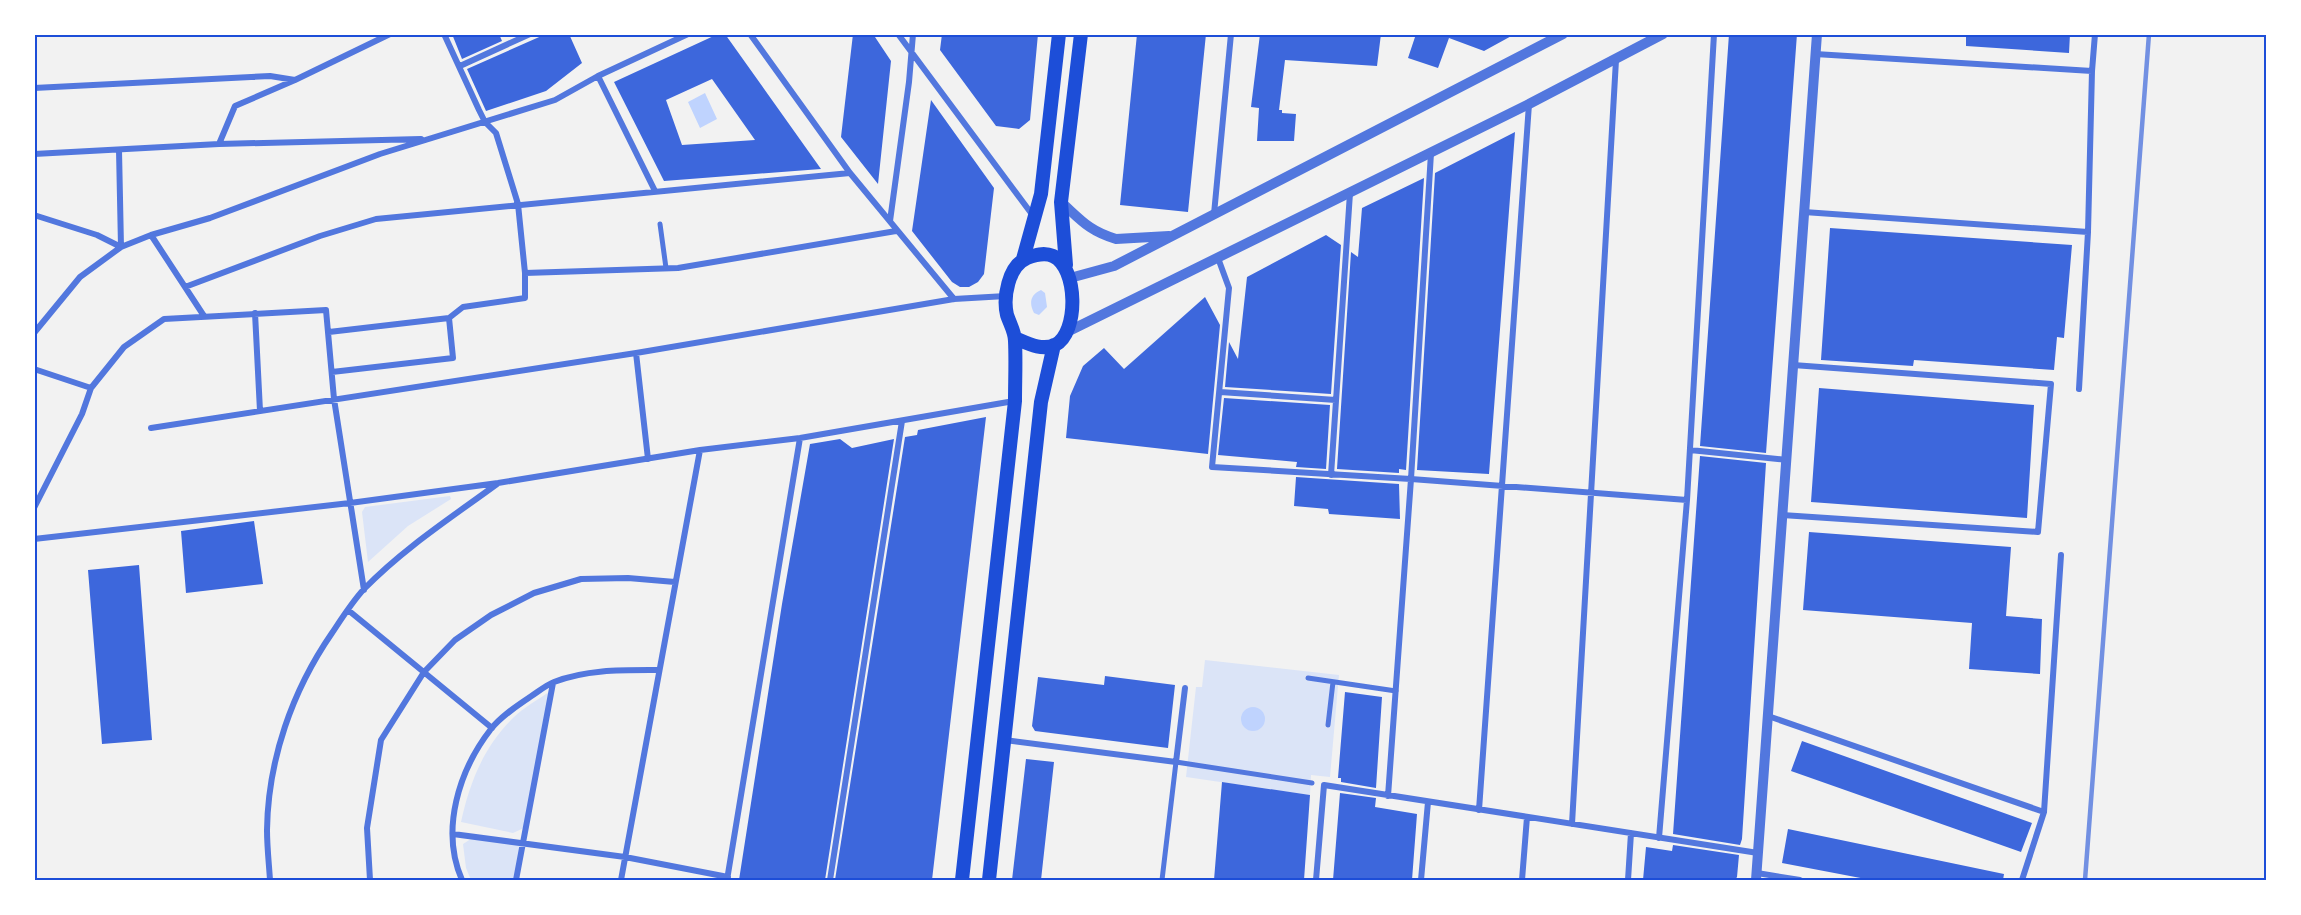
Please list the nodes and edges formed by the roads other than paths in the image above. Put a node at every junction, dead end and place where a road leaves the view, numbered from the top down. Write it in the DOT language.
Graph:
graph roads {
  1 [pos="390,34"];
  2 [pos="444,34"];
  3 [pos="509,34"];
  4 [pos="530,34"];
  5 [pos="688,34"];
  6 [pos="750,34"];
  7 [pos="898,34"];
  8 [pos="913,34"];
  9 [pos="1059,34"];
  10 [pos="1081,34"];
  11 [pos="1231,34"];
  12 [pos="1563,34"];
  13 [pos="1663,34"];
  14 [pos="1714,34"];
  15 [pos="1816,34"];
  16 [pos="2095,34"];
  17 [pos="513,42"];
  18 [pos="910,51"];
  19 [pos="1815,54"];
  20 [pos="1616,60"];
  21 [pos="460,66"];
  22 [pos="2092,71"];
  23 [pos="598,76"];
  24 [pos="295,80"];
  25 [pos="34,88"];
  26 [pos="1528,104"];
  27 [pos="485,122"];
  28 [pos="430,138"];
  29 [pos="219,144"];
  30 [pos="119,150"];
  31 [pos="1431,153"];
  32 [pos="34,154"];
  33 [pos="850,173"];
  34 [pos="656,191"];
  35 [pos="1350,193"];
  36 [pos="1061,202"];
  37 [pos="518,204"];
  38 [pos="1804,212"];
  39 [pos="34,214"];
  40 [pos="1214,215"];
  41 [pos="1034,218"];
  42 [pos="890,221"];
  43 [pos="660,224"];
  44 [pos="896,231"];
  45 [pos="2088,232"];
  46 [pos="151,235"];
  47 [pos="1172,235"];
  48 [pos="121,247"];
  49 [pos="1218,258"];
  50 [pos="1023,260"];
  51 [pos="666,268"];
  52 [pos="1068,272"];
  53 [pos="525,273"];
  54 [pos="185,287"];
  55 [pos="1006,296"];
  56 [pos="954,299"];
  57 [pos="255,313"];
  58 [pos="204,316"];
  59 [pos="449,318"];
  60 [pos="328,332"];
  61 [pos="1067,332"];
  62 [pos="34,333"];
  63 [pos="1016,338"];
  64 [pos="1054,345"];
  65 [pos="636,353"];
  66 [pos="1793,365"];
  67 [pos="34,369"];
  68 [pos="332,372"];
  69 [pos="91,388"];
  70 [pos="2079,389"];
  71 [pos="1220,392"];
  72 [pos="334,399"];
  73 [pos="1336,400"];
  74 [pos="1015,401"];
  75 [pos="260,411"];
  76 [pos="902,421"];
  77 [pos="151,428"];
  78 [pos="800,438"];
  79 [pos="700,450"];
  80 [pos="1690,450"];
  81 [pos="648,459"];
  82 [pos="1788,460"];
  83 [pos="1331,476"];
  84 [pos="1412,479"];
  85 [pos="498,483"];
  86 [pos="1502,486"];
  87 [pos="1592,492"];
  88 [pos="1687,500"];
  89 [pos="350,503"];
  90 [pos="34,508"];
  91 [pos="1782,515"];
  92 [pos="34,539"];
  93 [pos="2061,555"];
  94 [pos="675,582"];
  95 [pos="364,590"];
  96 [pos="348,610"];
  97 [pos="658,670"];
  98 [pos="424,672"];
  99 [pos="1308,678"];
  100 [pos="553,682"];
  101 [pos="1333,682"];
  102 [pos="1185,688"];
  103 [pos="1396,691"];
  104 [pos="1768,716"];
  105 [pos="1328,725"];
  106 [pos="492,728"];
  107 [pos="1005,740"];
  108 [pos="1176,762"];
  109 [pos="1312,783"];
  110 [pos="1388,796"];
  111 [pos="1428,802"];
  112 [pos="1479,810"];
  113 [pos="2044,812"];
  114 [pos="1527,817"];
  115 [pos="1572,824"];
  116 [pos="1631,833"];
  117 [pos="453,834"];
  118 [pos="1659,838"];
  119 [pos="523,844"];
  120 [pos="1758,854"];
  121 [pos="625,857"];
  122 [pos="1757,877"];
  123 [pos="727,879"];
  124 [pos="270,880"];
  125 [pos="370,880"];
  126 [pos="462,880"];
  127 [pos="516,880"];
  128 [pos="621,880"];
  129 [pos="830,880"];
  130 [pos="962,880"];
  131 [pos="989,880"];
  132 [pos="1162,880"];
  133 [pos="1316,880"];
  134 [pos="1421,880"];
  135 [pos="1522,880"];
  136 [pos="1628,880"];
  137 [pos="1800,880"];
  138 [pos="2022,880"];
  1 -- 24 [label="street"];
  2 -- 21 [label="street"];
  3 -- 17 [label="street"];
  4 -- 17 [label="street"];
  5 -- 23 [label="street"];
  6 -- 33 [label="street"];
  7 -- 18 [label="street"];
  8 -- 18 [label="street"];
  9 -- 41 [label="main road"];
  10 -- 36 [label="main road"];
  11 -- 40 [label="street"];
  12 -- 40 [label="street"];
  13 -- 20 [label="street"];
  14 -- 80 [label="street"];
  15 -- 19 [label="street"];
  16 -- 22 [label="street"];
  17 -- 21 [label="street"];
  18 -- 41 [label="street"];
  18 -- 42 [label="street"];
  19 -- 22 [label="street"];
  19 -- 38 [label="street"];
  20 -- 26 [label="street"];
  20 -- 87 [label="street"];
  21 -- 27 [label="street"];
  22 -- 45 [label="street"];
  23 -- 27 [label="street"];
  23 -- 34 [label="street"];
  24 -- 25 [label="street"];
  24 -- 29 [label="street"];
  26 -- 31 [label="street"];
  26 -- 86 [label="street"];
  27 -- 28 [label="street"];
  27 -- 37 [label="street"];
  28 -- 29 [label="street"];
  28 -- 46 [label="street"];
  29 -- 30 [label="street"];
  30 -- 32 [label="street"];
  30 -- 48 [label="street"];
  31 -- 35 [label="street"];
  31 -- 84 [label="street"];
  33 -- 34 [label="street"];
  33 -- 42 [label="street"];
  34 -- 37 [label="street"];
  35 -- 49 [label="street"];
  35 -- 73 [label="street"];
  36 -- 47 [label="street"];
  36 -- 52 [label="main road"];
  37 -- 53 [label="street"];
  37 -- 54 [label="street"];
  38 -- 45 [label="street"];
  38 -- 66 [label="street"];
  39 -- 48 [label="street"];
  40 -- 47 [label="street"];
  41 -- 50 [label="main road"];
  42 -- 44 [label="street"];
  43 -- 51 [label="street"];
  44 -- 51 [label="street"];
  44 -- 56 [label="street"];
  45 -- 70 [label="street"];
  46 -- 48 [label="street"];
  46 -- 54 [label="street"];
  47 -- 52 [label="street"];
  48 -- 62 [label="street"];
  49 -- 61 [label="street"];
  49 -- 71 [label="street"];
  50 -- 52 [label="main road"];
  50 -- 55 [label="main road"];
  51 -- 53 [label="street"];
  52 -- 61 [label="main road"];
  53 -- 59 [label="street"];
  54 -- 58 [label="street"];
  55 -- 56 [label="street"];
  55 -- 63 [label="main road"];
  56 -- 65 [label="street"];
  57 -- 58 [label="street"];
  57 -- 60 [label="street"];
  57 -- 75 [label="street"];
  58 -- 69 [label="street"];
  59 -- 60 [label="street"];
  59 -- 68 [label="street"];
  60 -- 68 [label="street"];
  61 -- 64 [label="main road"];
  63 -- 64 [label="main road"];
  63 -- 74 [label="main road"];
  64 -- 107 [label="main road"];
  65 -- 72 [label="street"];
  65 -- 81 [label="street"];
  66 -- 82 [label="street"];
  66 -- 91 [label="street"];
  67 -- 69 [label="street"];
  68 -- 72 [label="street"];
  69 -- 90 [label="street"];
  71 -- 73 [label="street"];
  71 -- 83 [label="street"];
  72 -- 75 [label="street"];
  72 -- 89 [label="street"];
  73 -- 83 [label="street"];
  74 -- 76 [label="street"];
  74 -- 130 [label="main road"];
  75 -- 77 [label="street"];
  76 -- 78 [label="street"];
  76 -- 129 [label="street"];
  78 -- 79 [label="street"];
  78 -- 123 [label="street"];
  79 -- 81 [label="street"];
  79 -- 94 [label="street"];
  80 -- 82 [label="street"];
  80 -- 88 [label="street"];
  81 -- 85 [label="street"];
  82 -- 91 [label="street"];
  83 -- 84 [label="street"];
  84 -- 86 [label="street"];
  84 -- 103 [label="street"];
  85 -- 89 [label="street"];
  85 -- 95 [label="street"];
  86 -- 87 [label="street"];
  86 -- 112 [label="street"];
  87 -- 88 [label="street"];
  87 -- 115 [label="street"];
  88 -- 118 [label="street"];
  89 -- 92 [label="street"];
  89 -- 95 [label="street"];
  91 -- 104 [label="street"];
  93 -- 113 [label="street"];
  94 -- 97 [label="street"];
  94 -- 98 [label="street"];
  95 -- 96 [label="street"];
  96 -- 98 [label="street"];
  96 -- 124 [label="street"];
  97 -- 100 [label="street"];
  97 -- 121 [label="street"];
  98 -- 106 [label="street"];
  98 -- 125 [label="street"];
  99 -- 101 [label="street"];
  100 -- 106 [label="street"];
  100 -- 119 [label="street"];
  101 -- 103 [label="street"];
  101 -- 105 [label="street"];
  102 -- 108 [label="street"];
  103 -- 110 [label="street"];
  104 -- 113 [label="street"];
  104 -- 120 [label="street"];
  106 -- 117 [label="street"];
  107 -- 108 [label="street"];
  107 -- 131 [label="main road"];
  108 -- 109 [label="street"];
  108 -- 132 [label="street"];
  110 -- 111 [label="street"];
  110 -- 133 [label="street"];
  111 -- 112 [label="street"];
  111 -- 134 [label="street"];
  112 -- 114 [label="street"];
  113 -- 138 [label="street"];
  114 -- 115 [label="street"];
  114 -- 135 [label="street"];
  115 -- 116 [label="street"];
  116 -- 118 [label="street"];
  116 -- 136 [label="street"];
  117 -- 119 [label="street"];
  117 -- 126 [label="street"];
  118 -- 120 [label="street"];
  119 -- 121 [label="street"];
  119 -- 127 [label="street"];
  120 -- 122 [label="street"];
  121 -- 123 [label="street"];
  121 -- 128 [label="street"];
  122 -- 137 [label="street"];
}
